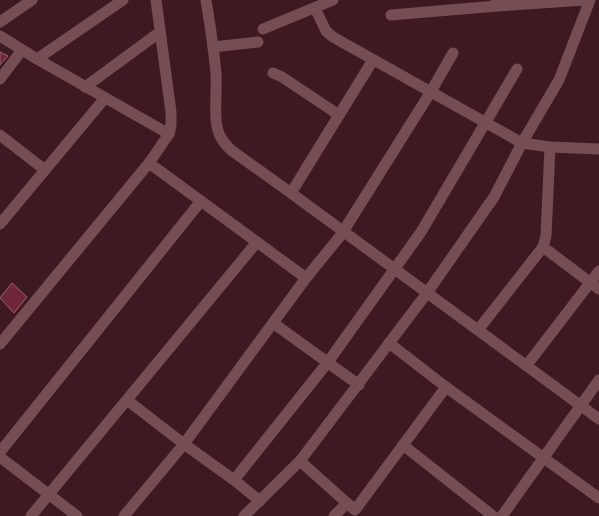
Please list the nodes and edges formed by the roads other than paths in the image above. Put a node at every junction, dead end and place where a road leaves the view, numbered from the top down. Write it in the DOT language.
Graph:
graph roads {
  1 [pos="32,0"];
  2 [pos="123,0"];
  3 [pos="156,0"];
  4 [pos="206,0"];
  5 [pos="333,0"];
  6 [pos="585,0"];
  7 [pos="590,0"];
  8 [pos="497,3"];
  9 [pos="315,8"];
  10 [pos="392,15"];
  11 [pos="0,22"];
  12 [pos="263,29"];
  13 [pos="160,32"];
  14 [pos="0,36"];
  15 [pos="258,42"];
  16 [pos="214,47"];
  17 [pos="22,50"];
  18 [pos="453,53"];
  19 [pos="37,59"];
  20 [pos="373,60"];
  21 [pos="517,69"];
  22 [pos="273,72"];
  23 [pos="0,79"];
  24 [pos="85,87"];
  25 [pos="430,93"];
  26 [pos="106,98"];
  27 [pos="339,115"];
  28 [pos="485,124"];
  29 [pos="168,134"];
  30 [pos="0,135"];
  31 [pos="522,144"];
  32 [pos="550,147"];
  33 [pos="599,149"];
  34 [pos="148,163"];
  35 [pos="45,170"];
  36 [pos="292,193"];
  37 [pos="201,201"];
  38 [pos="0,224"];
  39 [pos="344,232"];
  40 [pos="257,242"];
  41 [pos="543,247"];
  42 [pos="395,270"];
  43 [pos="599,271"];
  44 [pos="306,278"];
  45 [pos="595,285"];
  46 [pos="427,293"];
  47 [pos="273,323"];
  48 [pos="478,330"];
  49 [pos="388,343"];
  50 [pos="0,344"];
  51 [pos="328,362"];
  52 [pos="527,365"];
  53 [pos="599,380"];
  54 [pos="359,385"];
  55 [pos="446,387"];
  56 [pos="127,400"];
  57 [pos="580,406"];
  58 [pos="599,419"];
  59 [pos="184,444"];
  60 [pos="403,445"];
  61 [pos="0,452"];
  62 [pos="0,457"];
  63 [pos="544,457"];
  64 [pos="300,461"];
  65 [pos="234,480"];
  66 [pos="48,494"];
  67 [pos="599,498"];
  68 [pos="260,501"];
  69 [pos="355,510"];
  70 [pos="508,514"];
  71 [pos="31,516"];
  72 [pos="77,516"];
  73 [pos="124,516"];
  74 [pos="244,516"];
  75 [pos="334,516"];
  76 [pos="493,516"];
  1 -- 11 [label="street"];
  2 -- 19 [label="street"];
  3 -- 13 [label="street"];
  4 -- 16 [label="street"];
  5 -- 9 [label="street"];
  6 -- 8 [label="street"];
  7 -- 31 [label="street"];
  8 -- 10 [label="street"];
  9 -- 12 [label="street"];
  9 -- 20 [label="street"];
  13 -- 24 [label="street"];
  13 -- 29 [label="street"];
  14 -- 17 [label="street"];
  15 -- 16 [label="street"];
  16 -- 36 [label="street"];
  17 -- 19 [label="street"];
  17 -- 23 [label="street"];
  18 -- 25 [label="street"];
  19 -- 24 [label="street"];
  20 -- 25 [label="street"];
  20 -- 27 [label="street"];
  21 -- 28 [label="street"];
  22 -- 27 [label="street"];
  24 -- 26 [label="street"];
  25 -- 28 [label="street"];
  25 -- 39 [label="street"];
  26 -- 29 [label="street"];
  26 -- 35 [label="street"];
  27 -- 36 [label="street"];
  28 -- 31 [label="street"];
  28 -- 42 [label="street"];
  29 -- 34 [label="street"];
  30 -- 35 [label="street"];
  31 -- 32 [label="street"];
  31 -- 46 [label="street"];
  32 -- 33 [label="street"];
  32 -- 41 [label="street"];
  34 -- 37 [label="street"];
  34 -- 50 [label="street"];
  35 -- 38 [label="street"];
  36 -- 39 [label="street"];
  37 -- 40 [label="street"];
  37 -- 61 [label="street"];
  39 -- 42 [label="street"];
  39 -- 44 [label="street"];
  40 -- 44 [label="street"];
  40 -- 56 [label="street"];
  41 -- 45 [label="street"];
  41 -- 48 [label="street"];
  42 -- 46 [label="street"];
  42 -- 51 [label="street"];
  43 -- 45 [label="street"];
  44 -- 47 [label="street"];
  45 -- 52 [label="street"];
  46 -- 48 [label="street"];
  46 -- 49 [label="street"];
  47 -- 51 [label="street"];
  47 -- 59 [label="street"];
  48 -- 52 [label="street"];
  49 -- 54 [label="street"];
  49 -- 55 [label="street"];
  51 -- 54 [label="street"];
  51 -- 65 [label="street"];
  52 -- 57 [label="street"];
  53 -- 57 [label="street"];
  54 -- 64 [label="street"];
  55 -- 60 [label="street"];
  55 -- 63 [label="street"];
  56 -- 59 [label="street"];
  56 -- 66 [label="street"];
  57 -- 58 [label="street"];
  57 -- 63 [label="street"];
  59 -- 65 [label="street"];
  59 -- 73 [label="street"];
  60 -- 69 [label="street"];
  60 -- 76 [label="street"];
  62 -- 66 [label="street"];
  63 -- 67 [label="street"];
  63 -- 70 [label="street"];
  64 -- 68 [label="street"];
  64 -- 69 [label="street"];
  65 -- 68 [label="street"];
  66 -- 71 [label="street"];
  66 -- 72 [label="street"];
  68 -- 74 [label="street"];
  69 -- 75 [label="street"];
}
